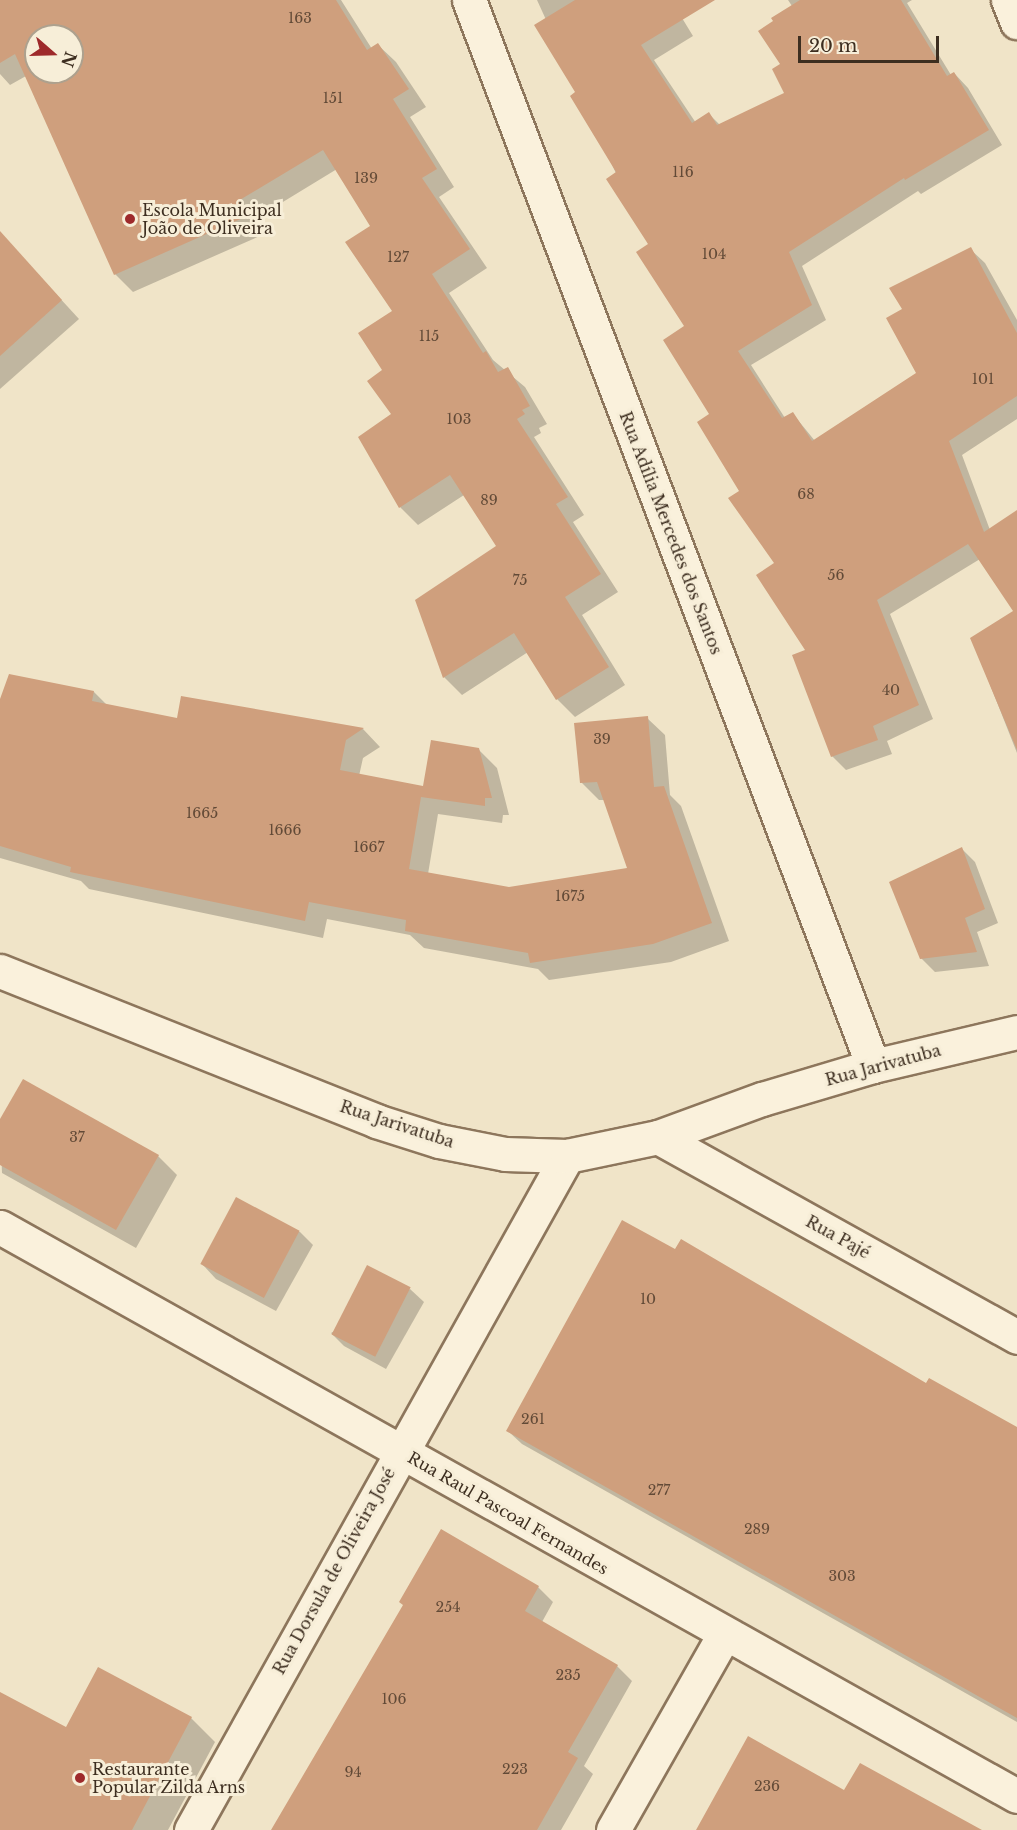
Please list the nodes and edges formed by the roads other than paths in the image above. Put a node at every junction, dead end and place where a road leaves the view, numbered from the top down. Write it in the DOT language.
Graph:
graph roads {
  1 [pos="469,0"];
  2 [pos="1008,0"];
  3 [pos="1017,22"];
  4 [pos="0,971"];
  5 [pos="1017,1032"];
  6 [pos="873,1066"];
  7 [pos="658,1137"];
  8 [pos="567,1156"];
  9 [pos="0,1227"];
  10 [pos="1017,1337"];
  11 [pos="401,1452"];
  12 [pos="724,1635"];
  13 [pos="1017,1796"];
  14 [pos="190,1830"];
  15 [pos="613,1830"];
  1 -- 6 [label="street, Rua Adília Mercedes dos Santos"];
  2 -- 3 [label="street"];
  4 -- 8 [label="street, Rua Jarivatuba"];
  5 -- 6 [label="street, Rua Jarivatuba"];
  6 -- 7 [label="street, Rua Jarivatuba"];
  7 -- 8 [label="street, Rua Jarivatuba"];
  7 -- 10 [label="street, Rua Pajé"];
  8 -- 11 [label="street, Rua Dorsula de Oliveira José"];
  9 -- 11 [label="street, Rua Raul Pascoal Fernandes"];
  11 -- 12 [label="street, Rua Raul Pascoal Fernandes"];
  11 -- 14 [label="street, Rua Dorsula de Oliveira José"];
  12 -- 13 [label="street, Rua Raul Pascoal Fernandes"];
  12 -- 15 [label="street"];
}
